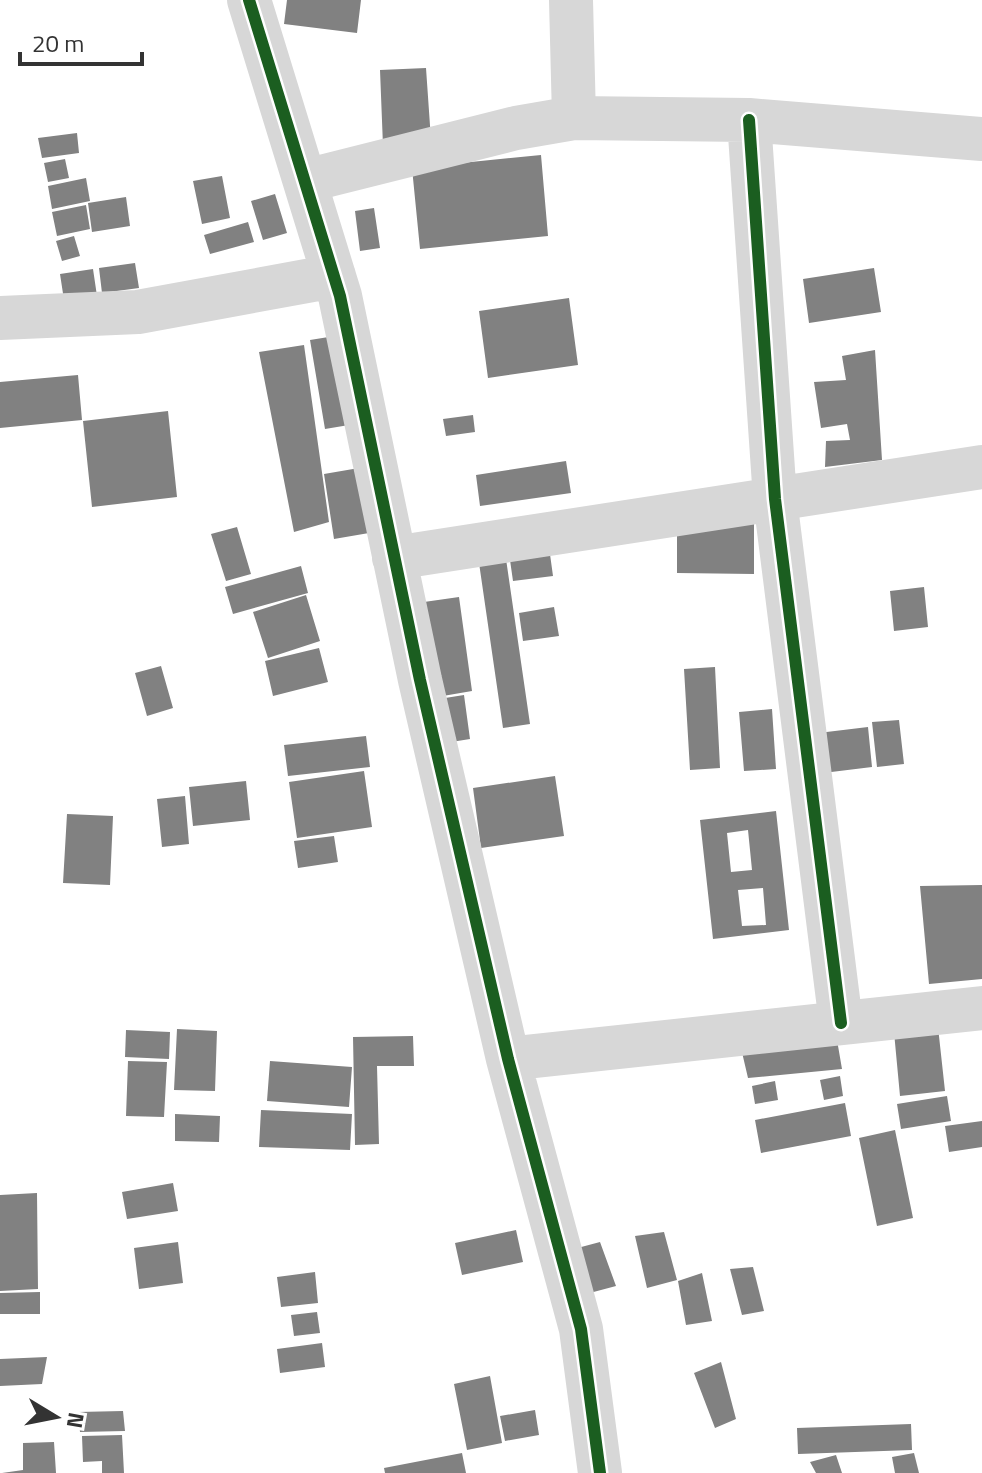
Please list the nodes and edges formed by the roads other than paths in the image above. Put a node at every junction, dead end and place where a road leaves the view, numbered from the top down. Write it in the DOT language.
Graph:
graph roads {
  1 [pos="249,0"];
  2 [pos="571,0"];
  3 [pos="574,118"];
  4 [pos="749,120"];
  5 [pos="982,139"];
  6 [pos="305,181"];
  7 [pos="334,276"];
  8 [pos="0,318"];
  9 [pos="982,467"];
  10 [pos="775,499"];
  11 [pos="394,558"];
  12 [pos="982,1008"];
  13 [pos="841,1023"];
  14 [pos="508,1059"];
  15 [pos="600,1473"];
  1 -- 6 [label="street"];
  2 -- 3 [label="street"];
  3 -- 4 [label="street"];
  3 -- 6 [label="street"];
  4 -- 5 [label="street"];
  4 -- 10 [label="street"];
  6 -- 7 [label="street"];
  7 -- 8 [label="street"];
  7 -- 11 [label="street"];
  9 -- 10 [label="street"];
  10 -- 11 [label="street"];
  10 -- 13 [label="street"];
  11 -- 14 [label="street"];
  12 -- 13 [label="street"];
  13 -- 14 [label="street"];
  14 -- 15 [label="street"];
}
